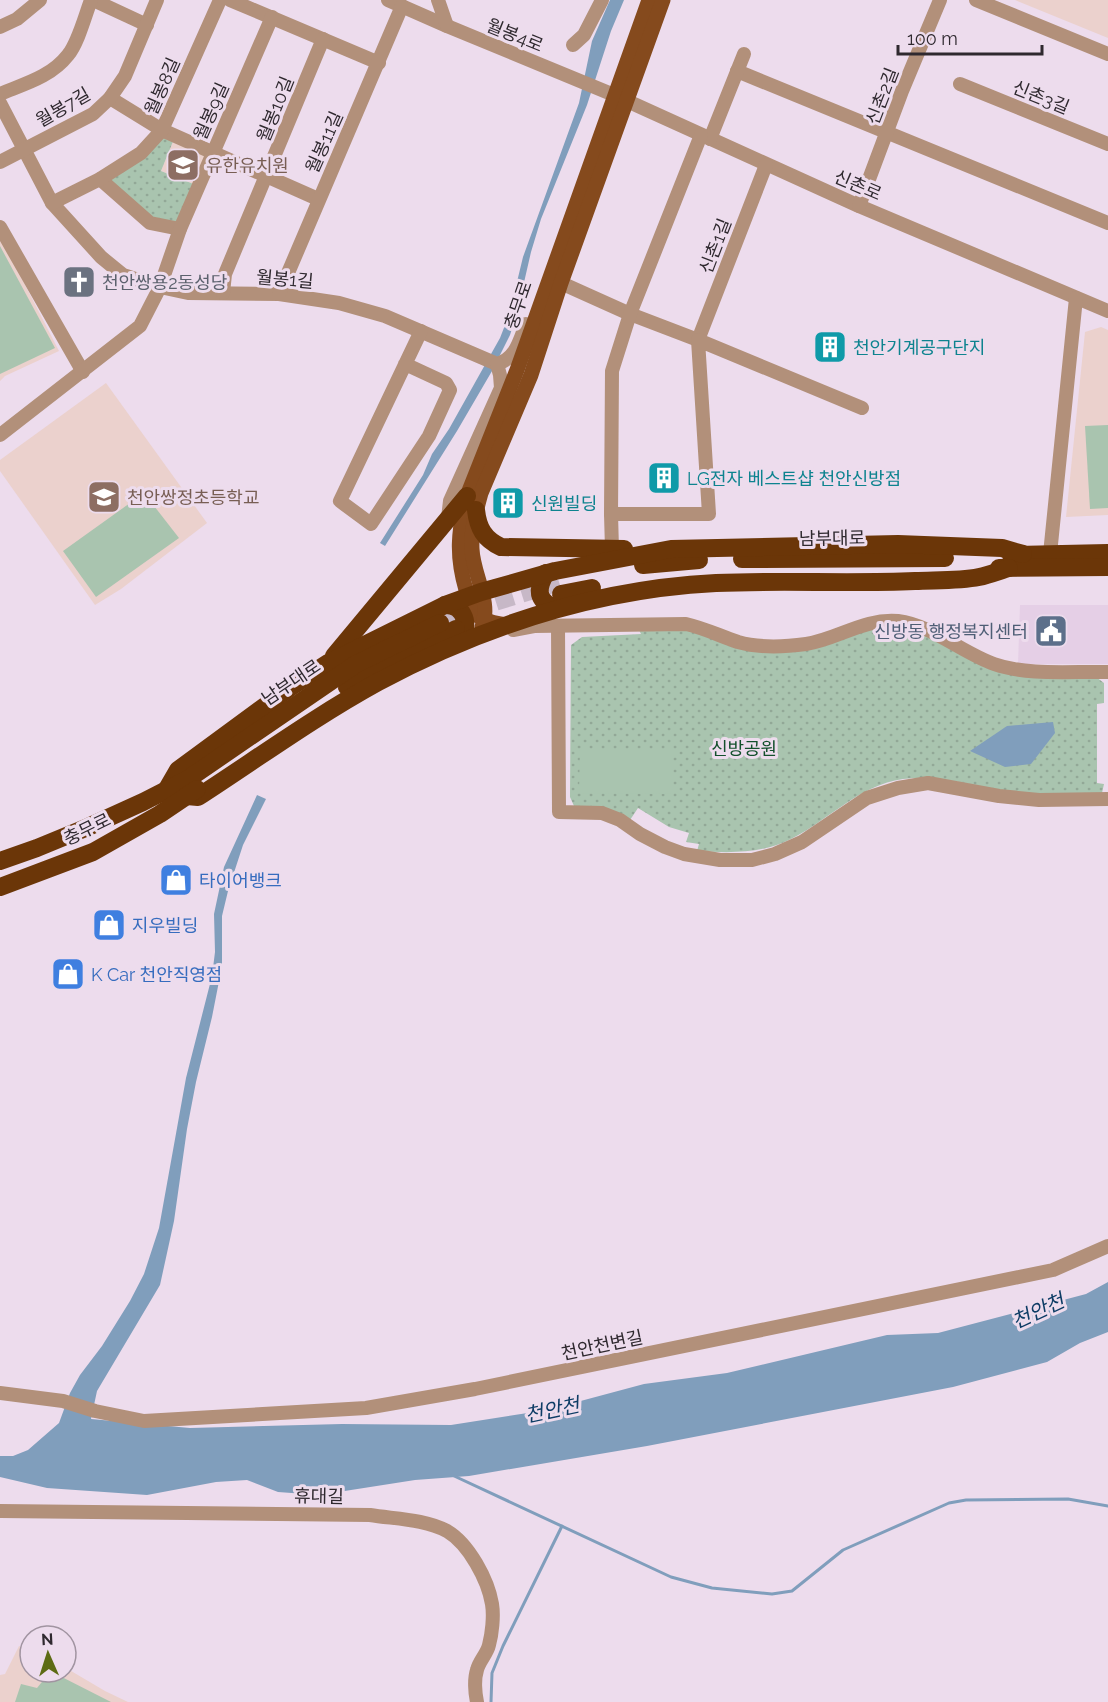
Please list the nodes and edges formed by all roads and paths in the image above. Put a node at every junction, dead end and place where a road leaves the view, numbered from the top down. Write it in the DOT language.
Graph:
graph roads {
  1 [pos="40,0"];
  2 [pos="92,0"];
  3 [pos="157,0"];
  4 [pos="220,0"];
  5 [pos="230,0"];
  6 [pos="438,0"];
  7 [pos="602,0"];
  8 [pos="649,0"];
  9 [pos="663,0"];
  10 [pos="940,0"];
  11 [pos="976,0"];
  12 [pos="406,4"];
  13 [pos="272,17"];
  14 [pos="147,25"];
  15 [pos="0,27"];
  16 [pos="447,27"];
  17 [pos="323,39"];
  18 [pos="573,45"];
  19 [pos="744,54"];
  20 [pos="1108,54"];
  21 [pos="379,63"];
  22 [pos="737,71"];
  23 [pos="960,84"];
  24 [pos="0,94"];
  25 [pos="111,98"];
  26 [pos="621,98"];
  27 [pos="0,103"];
  28 [pos="162,130"];
  29 [pos="887,131"];
  30 [pos="706,137"];
  31 [pos="1108,144"];
  32 [pos="24,149"];
  33 [pos="212,153"];
  34 [pos="0,162"];
  35 [pos="766,165"];
  36 [pos="266,178"];
  37 [pos="100,179"];
  38 [pos="583,184"];
  39 [pos="318,199"];
  40 [pos="52,203"];
  41 [pos="859,206"];
  42 [pos="1108,223"];
  43 [pos="0,227"];
  44 [pos="180,229"];
  45 [pos="561,283"];
  46 [pos="160,287"];
  47 [pos="223,293"];
  48 [pos="279,294"];
  49 [pos="1077,298"];
  50 [pos="1108,311"];
  51 [pos="630,314"];
  52 [pos="420,331"];
  53 [pos="698,340"];
  54 [pos="405,364"];
  55 [pos="496,364"];
  56 [pos="83,372"];
  57 [pos="862,408"];
  58 [pos="0,435"];
  59 [pos="472,503"];
  60 [pos="611,514"];
  61 [pos="448,519"];
  62 [pos="612,549"];
  63 [pos="671,549"];
  64 [pos="1108,553"];
  65 [pos="1023,554"];
  66 [pos="1050,554"];
  67 [pos="1108,567"];
  68 [pos="474,594"];
  69 [pos="556,597"];
  70 [pos="450,624"];
  71 [pos="505,625"];
  72 [pos="534,626"];
  73 [pos="481,628"];
  74 [pos="328,663"];
  75 [pos="1108,672"];
  76 [pos="360,693"];
  77 [pos="167,789"];
  78 [pos="187,796"];
  79 [pos="1108,799"];
  80 [pos="4,859"];
  81 [pos="0,887"];
  82 [pos="1108,1246"];
  83 [pos="0,1393"];
  84 [pos="0,1511"];
  85 [pos="477,1702"];
  1 -- 15 [label="street"];
  2 -- 14 [label="street"];
  2 -- 24 [label="street"];
  3 -- 14 [label="street, 월봉7길"];
  4 -- 28 [label="street, 월봉8길"];
  5 -- 13 [label="street"];
  6 -- 16 [label="street"];
  7 -- 18 [label="street"];
  8 -- 26 [label="main road, 충무로"];
  9 -- 26 [label="main road, 충무로"];
  10 -- 29 [label="street, 신촌2길"];
  11 -- 20 [label="street"];
  12 -- 16 [label="street, 월봉4로"];
  12 -- 21 [label="street, 월봉11길"];
  13 -- 17 [label="street"];
  13 -- 33 [label="street, 월봉9길"];
  14 -- 25 [label="street, 월봉7길"];
  16 -- 26 [label="street, 월봉4로"];
  17 -- 21 [label="street"];
  17 -- 36 [label="street, 월봉10길"];
  19 -- 22 [label="street"];
  21 -- 39 [label="street, 월봉11길"];
  22 -- 29 [label="street"];
  22 -- 30 [label="street"];
  23 -- 31 [label="street, 신촌3길"];
  25 -- 28 [label="street"];
  25 -- 32 [label="street, 월봉7길"];
  26 -- 30 [label="street, 신촌로"];
  26 -- 38 [label="main road, 충무로"];
  26 -- 45 [label="main road, 충무로"];
  27 -- 32 [label="street, 월봉1길"];
  28 -- 33 [label="street"];
  28 -- 37 [label="street, 월봉8길"];
  29 -- 41 [label="street, 신촌2길"];
  29 -- 42 [label="street"];
  30 -- 35 [label="street, 신촌로"];
  30 -- 51 [label="street"];
  32 -- 34 [label="street, 월봉7길"];
  32 -- 40 [label="street, 월봉1길"];
  33 -- 36 [label="street"];
  33 -- 44 [label="street, 월봉9길"];
  35 -- 41 [label="street, 신촌로"];
  35 -- 53 [label="street, 신촌1길"];
  36 -- 39 [label="street"];
  36 -- 47 [label="street, 월봉10길"];
  37 -- 40 [label="street, 월봉8길"];
  37 -- 44 [label="street"];
  38 -- 55 [label="street"];
  38 -- 59 [label="main road, 충무로"];
  39 -- 48 [label="street, 월봉11길"];
  40 -- 46 [label="street, 월봉1길"];
  41 -- 49 [label="street, 신촌로"];
  43 -- 56 [label="street"];
  44 -- 46 [label="street, 월봉9길"];
  45 -- 51 [label="street"];
  45 -- 59 [label="main road, 충무로"];
  46 -- 47 [label="street, 월봉1길"];
  46 -- 56 [label="street, 월봉9길"];
  47 -- 48 [label="street, 월봉1길"];
  48 -- 52 [label="street, 월봉1길"];
  49 -- 50 [label="street, 신촌로"];
  49 -- 66 [label="street"];
  51 -- 53 [label="street"];
  51 -- 60 [label="street"];
  52 -- 54 [label="street"];
  52 -- 55 [label="street, 월봉1길"];
  53 -- 57 [label="street"];
  53 -- 60 [label="street, 신촌1길"];
  54 -- 54 [label="street"];
  55 -- 61 [label="street"];
  56 -- 58 [label="street, 월봉9길"];
  59 -- 61 [label="highway"];
  59 -- 62 [label="highway"];
  59 -- 68 [label="main road, 충무로"];
  60 -- 62 [label="street"];
  61 -- 74 [label="highway"];
  62 -- 63 [label="highway"];
  63 -- 65 [label="highway"];
  63 -- 69 [label="highway"];
  64 -- 66 [label="highway, 남부대로"];
  65 -- 66 [label="highway, 남부대로"];
  65 -- 69 [label="highway, 남부대로"];
  67 -- 69 [label="highway"];
  68 -- 69 [label="highway"];
  68 -- 70 [label="highway"];
  68 -- 73 [label="main road, 충무로"];
  69 -- 71 [label="highway"];
  69 -- 72 [label="street"];
  69 -- 75 [label="street"];
  69 -- 79 [label="street"];
  70 -- 73 [label="highway"];
  70 -- 74 [label="highway"];
  70 -- 76 [label="highway"];
  70 -- 77 [label="highway, 남부대로"];
  70 -- 78 [label="highway, 남부대로"];
  71 -- 72 [label="street"];
  71 -- 73 [label="highway"];
  72 -- 76 [label="street"];
  74 -- 77 [label="highway"];
  76 -- 78 [label="highway"];
  77 -- 80 [label="highway, 충무로"];
  78 -- 81 [label="highway, 충무로"];
  82 -- 83 [label="street, 천안천변길"];
  84 -- 85 [label="street, 휴대길"];
}
